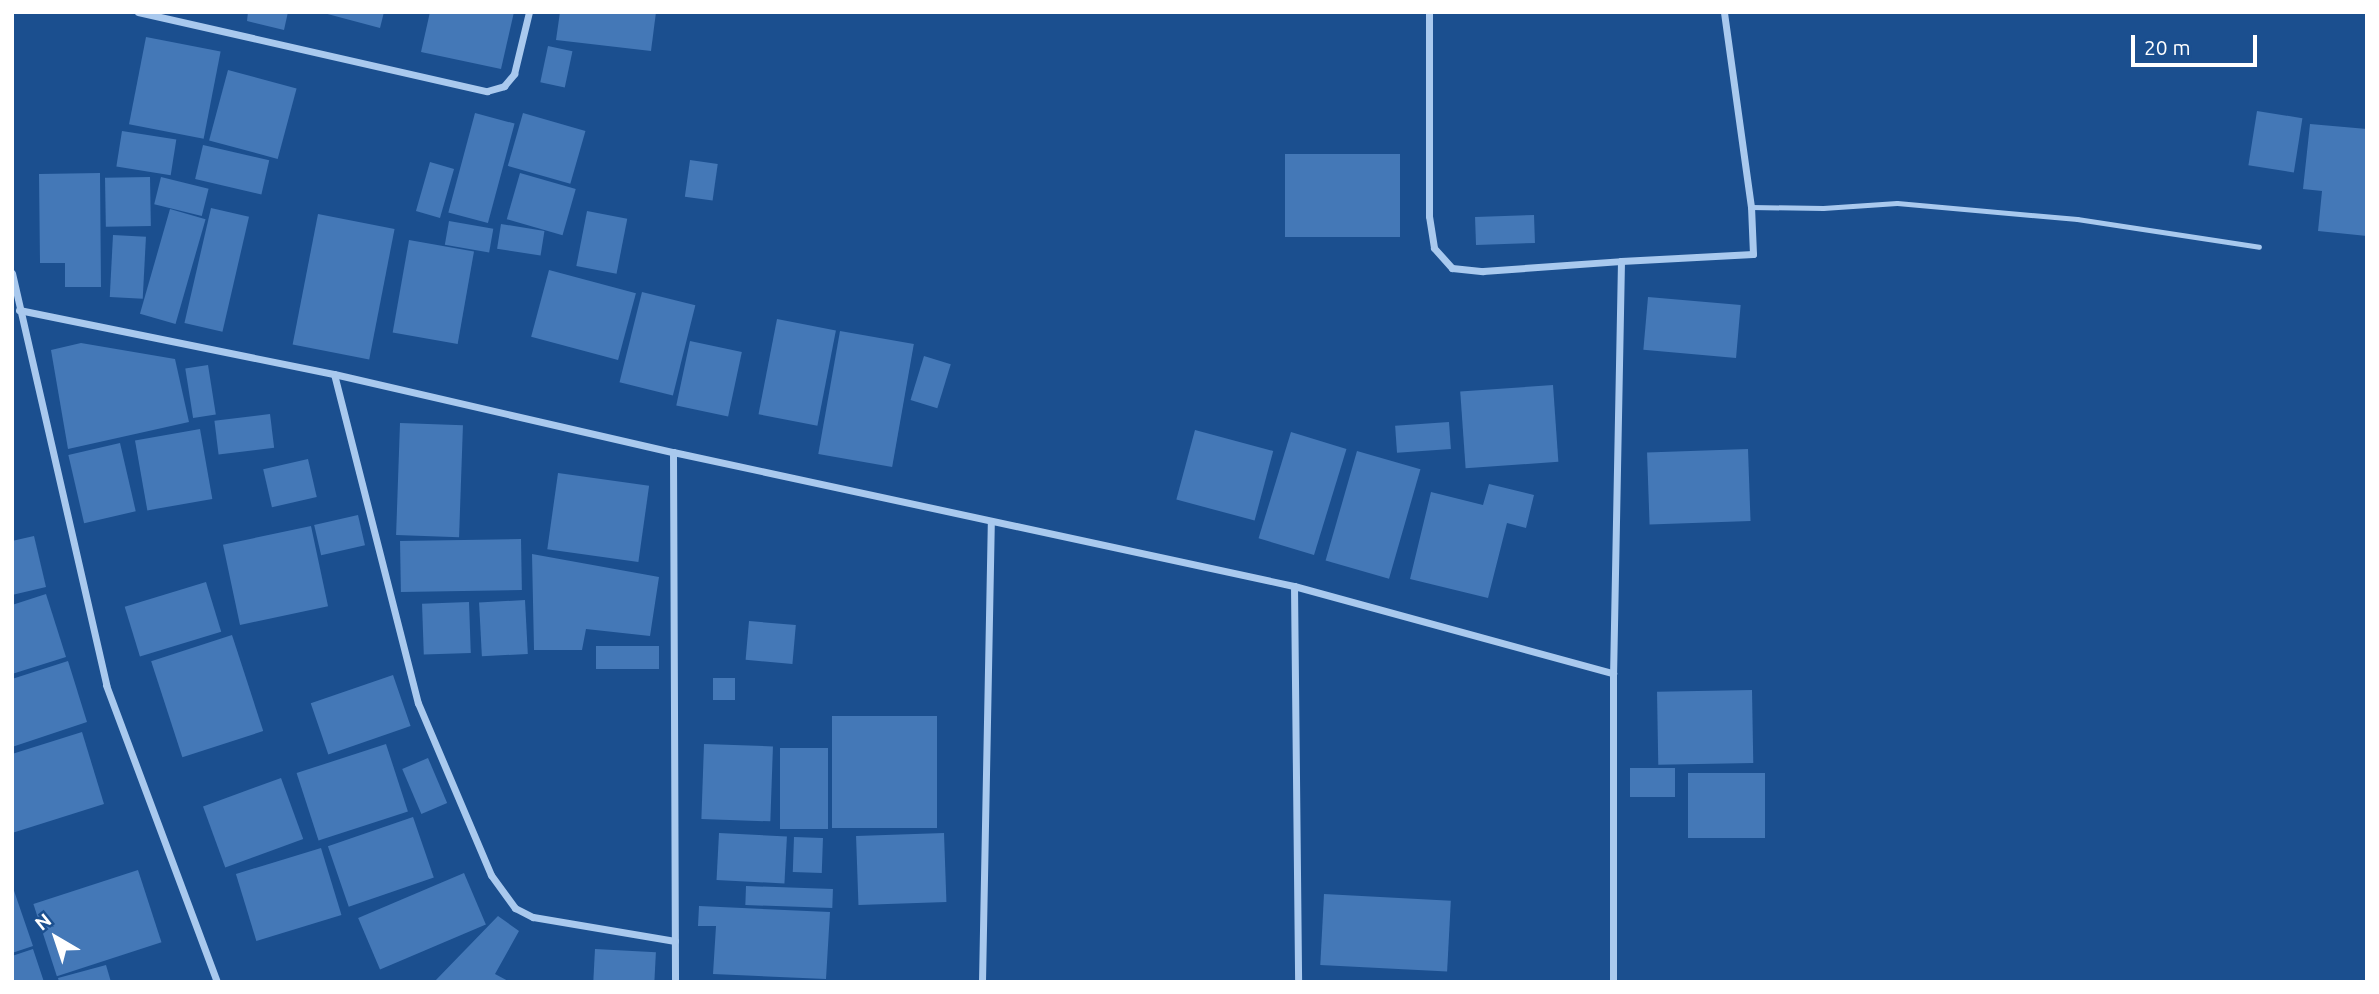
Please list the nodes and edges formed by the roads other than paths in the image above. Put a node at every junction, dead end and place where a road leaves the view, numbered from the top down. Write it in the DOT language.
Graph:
graph roads {
  1 [pos="138,12"];
  2 [pos="529,12"];
  3 [pos="1429,12"];
  4 [pos="1724,12"];
  5 [pos="1751,207"];
  6 [pos="2259,247"];
  7 [pos="1621,261"];
  8 [pos="12,273"];
  9 [pos="19,310"];
  10 [pos="334,374"];
  11 [pos="673,452"];
  12 [pos="991,521"];
  13 [pos="1294,586"];
  14 [pos="1613,673"];
  15 [pos="675,941"];
  16 [pos="217,982"];
  17 [pos="675,982"];
  18 [pos="982,982"];
  19 [pos="1298,982"];
  20 [pos="1613,982"];
  1 -- 2 [label="street"];
  3 -- 7 [label="street"];
  4 -- 5 [label="street"];
  5 -- 6 [label="lane"];
  5 -- 7 [label="street"];
  7 -- 14 [label="street"];
  8 -- 9 [label="street"];
  9 -- 10 [label="street"];
  9 -- 16 [label="street"];
  10 -- 11 [label="street"];
  10 -- 15 [label="street"];
  11 -- 12 [label="street"];
  11 -- 15 [label="street"];
  12 -- 13 [label="street"];
  12 -- 18 [label="street"];
  13 -- 14 [label="street"];
  13 -- 19 [label="street"];
  14 -- 20 [label="street"];
  15 -- 17 [label="street"];
}
